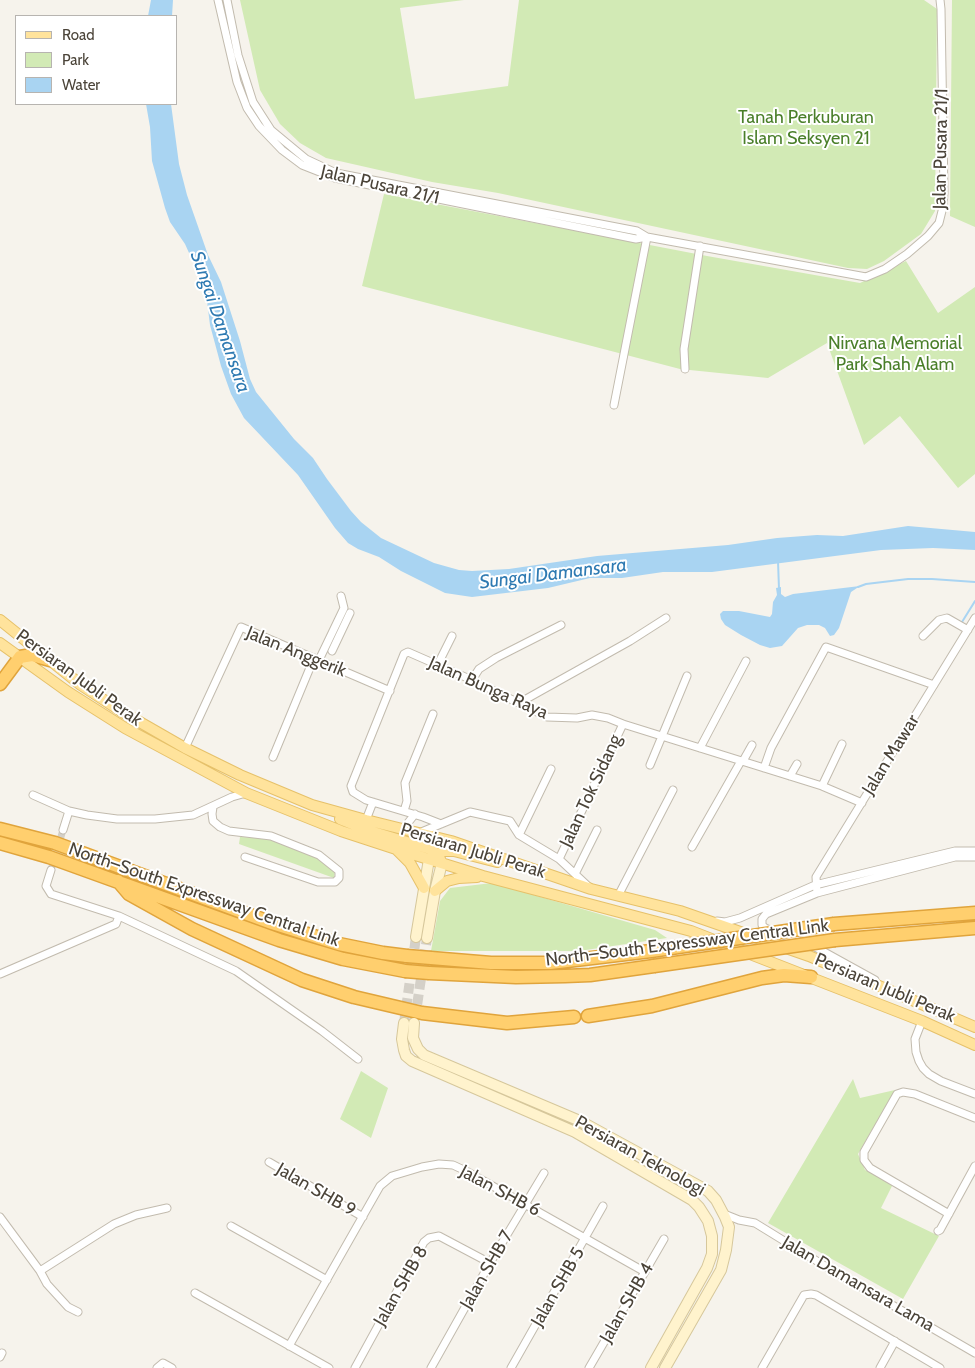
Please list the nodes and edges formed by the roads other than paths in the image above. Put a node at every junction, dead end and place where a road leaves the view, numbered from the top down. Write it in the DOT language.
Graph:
graph roads {
  1 [pos="218,0"];
  2 [pos="226,0"];
  3 [pos="940,0"];
  4 [pos="647,237"];
  5 [pos="700,246"];
  6 [pos="685,369"];
  7 [pos="614,405"];
  8 [pos="341,596"];
  9 [pos="350,613"];
  10 [pos="0,616"];
  11 [pos="666,618"];
  12 [pos="975,618"];
  13 [pos="0,620"];
  14 [pos="561,625"];
  15 [pos="968,630"];
  16 [pos="17,634"];
  17 [pos="452,636"];
  18 [pos="923,636"];
  19 [pos="334,639"];
  20 [pos="0,643"];
  21 [pos="332,651"];
  22 [pos="20,657"];
  23 [pos="316,659"];
  24 [pos="50,660"];
  25 [pos="746,661"];
  26 [pos="438,664"];
  27 [pos="687,676"];
  28 [pos="472,680"];
  29 [pos="0,684"];
  30 [pos="934,685"];
  31 [pos="390,690"];
  32 [pos="519,703"];
  33 [pos="433,714"];
  34 [pos="623,724"];
  35 [pos="662,736"];
  36 [pos="842,744"];
  37 [pos="752,745"];
  38 [pos="185,748"];
  39 [pos="700,748"];
  40 [pos="273,757"];
  41 [pos="742,761"];
  42 [pos="797,764"];
  43 [pos="650,765"];
  44 [pos="764,768"];
  45 [pos="551,769"];
  46 [pos="790,776"];
  47 [pos="822,786"];
  48 [pos="672,790"];
  49 [pos="246,793"];
  50 [pos="33,795"];
  51 [pos="373,802"];
  52 [pos="862,803"];
  53 [pos="312,805"];
  54 [pos="213,806"];
  55 [pos="69,811"];
  56 [pos="404,811"];
  57 [pos="415,814"];
  58 [pos="366,820"];
  59 [pos="441,824"];
  60 [pos="0,828"];
  61 [pos="403,829"];
  62 [pos="63,830"];
  63 [pos="598,830"];
  64 [pos="419,833"];
  65 [pos="519,835"];
  66 [pos="0,843"];
  67 [pos="692,847"];
  68 [pos="396,850"];
  69 [pos="975,851"];
  70 [pos="245,857"];
  71 [pos="975,857"];
  72 [pos="436,859"];
  73 [pos="558,859"];
  74 [pos="518,862"];
  75 [pos="51,870"];
  76 [pos="575,874"];
  77 [pos="484,876"];
  78 [pos="118,882"];
  79 [pos="424,888"];
  80 [pos="592,888"];
  81 [pos="816,889"];
  82 [pos="435,891"];
  83 [pos="618,896"];
  84 [pos="975,913"];
  85 [pos="119,916"];
  86 [pos="704,920"];
  87 [pos="975,928"];
  88 [pos="416,937"];
  89 [pos="427,938"];
  90 [pos="0,974"];
  91 [pos="811,977"];
  92 [pos="902,996"];
  93 [pos="588,1016"];
  94 [pos="951,1016"];
  95 [pos="574,1017"];
  96 [pos="922,1021"];
  97 [pos="975,1021"];
  98 [pos="975,1027"];
  99 [pos="975,1045"];
  100 [pos="358,1059"];
  101 [pos="975,1094"];
  102 [pos="975,1118"];
  103 [pos="269,1162"];
  104 [pos="975,1166"];
  105 [pos="544,1173"];
  106 [pos="526,1203"];
  107 [pos="603,1206"];
  108 [pos="166,1208"];
  109 [pos="724,1214"];
  110 [pos="949,1214"];
  111 [pos="0,1217"];
  112 [pos="363,1217"];
  113 [pos="739,1220"];
  114 [pos="231,1226"];
  115 [pos="728,1227"];
  116 [pos="938,1231"];
  117 [pos="586,1238"];
  118 [pos="664,1239"];
  119 [pos="490,1262"];
  120 [pos="40,1271"];
  121 [pos="645,1272"];
  122 [pos="327,1280"];
  123 [pos="195,1293"];
  124 [pos="78,1312"];
  125 [pos="895,1342"];
  126 [pos="289,1346"];
  127 [pos="975,1352"];
  128 [pos="157,1368"];
  129 [pos="172,1368"];
  130 [pos="329,1368"];
  131 [pos="355,1368"];
  132 [pos="430,1368"];
  133 [pos="512,1368"];
  134 [pos="589,1368"];
  135 [pos="651,1368"];
  136 [pos="665,1368"];
  137 [pos="762,1368"];
  138 [pos="880,1368"];
  139 [pos="940,1368"];
  1 -- 4 [label="street, Jalan Pusara 21/1"];
  2 -- 4 [label="street, Jalan Pusara 21/1"];
  3 -- 5 [label="street, Jalan Pusara 21/1"];
  4 -- 5 [label="street, Jalan Pusara 21/1"];
  4 -- 7 [label="street"];
  5 -- 6 [label="street"];
  8 -- 19 [label="street"];
  9 -- 19 [label="street"];
  10 -- 16 [label="street"];
  11 -- 32 [label="street"];
  12 -- 15 [label="street, Jalan Mawar"];
  13 -- 16 [label="main road, Persiaran Jubli Perak"];
  14 -- 28 [label="street"];
  15 -- 18 [label="street"];
  15 -- 30 [label="street, Jalan Mawar"];
  16 -- 24 [label="main road, Persiaran Jubli Perak"];
  17 -- 26 [label="street"];
  19 -- 21 [label="street"];
  19 -- 23 [label="street"];
  20 -- 22 [label="main road, Persiaran Jubli Perak"];
  22 -- 24 [label="highway"];
  22 -- 29 [label="highway"];
  22 -- 49 [label="main road, Persiaran Jubli Perak"];
  23 -- 31 [label="street, Jalan Anggerik"];
  23 -- 38 [label="street, Jalan Anggerik"];
  23 -- 40 [label="street"];
  24 -- 38 [label="main road, Persiaran Jubli Perak"];
  25 -- 39 [label="street"];
  26 -- 28 [label="street, Jalan Bunga Raya"];
  26 -- 31 [label="street, Jalan Bunga Raya"];
  27 -- 35 [label="street"];
  28 -- 32 [label="street, Jalan Bunga Raya"];
  30 -- 44 [label="street"];
  30 -- 52 [label="street, Jalan Mawar"];
  31 -- 51 [label="street, Jalan Bunga Raya"];
  32 -- 34 [label="street, Jalan Bunga Raya"];
  33 -- 56 [label="street"];
  34 -- 35 [label="street, Jalan Bunga Raya"];
  34 -- 73 [label="street, Jalan Tok Sidang"];
  35 -- 39 [label="street, Jalan Bunga Raya"];
  35 -- 43 [label="street"];
  36 -- 47 [label="street"];
  37 -- 41 [label="street"];
  38 -- 53 [label="main road, Persiaran Jubli Perak"];
  39 -- 41 [label="street, Jalan Bunga Raya"];
  41 -- 44 [label="street, Jalan Bunga Raya"];
  41 -- 67 [label="street"];
  42 -- 46 [label="street"];
  44 -- 46 [label="street, Jalan Bunga Raya"];
  45 -- 65 [label="street"];
  46 -- 47 [label="street, Jalan Bunga Raya"];
  47 -- 52 [label="street, Jalan Bunga Raya"];
  48 -- 83 [label="street"];
  49 -- 54 [label="street"];
  49 -- 68 [label="main road, Persiaran Jubli Perak"];
  50 -- 55 [label="street"];
  51 -- 56 [label="street, Jalan Bunga Raya"];
  51 -- 58 [label="street"];
  52 -- 81 [label="street, Jalan Mawar"];
  53 -- 58 [label="main road, Persiaran Jubli Perak"];
  53 -- 72 [label="main road"];
  54 -- 55 [label="street"];
  54 -- 70 [label="street"];
  55 -- 62 [label="street"];
  56 -- 57 [label="street, Jalan Bunga Raya"];
  57 -- 59 [label="street, Jalan Bunga Raya"];
  57 -- 61 [label="street"];
  58 -- 61 [label="main road, Persiaran Jubli Perak"];
  59 -- 64 [label="street"];
  59 -- 65 [label="street"];
  60 -- 84 [label="highway, North–South Expressway Central Link, bridge"];
  61 -- 64 [label="main road, Persiaran Jubli Perak"];
  63 -- 76 [label="street"];
  64 -- 74 [label="main road, Persiaran Jubli Perak"];
  65 -- 73 [label="street"];
  66 -- 78 [label="highway, North–South Expressway Central Link"];
  68 -- 72 [label="main road, Persiaran Jubli Perak"];
  68 -- 79 [label="main road"];
  69 -- 81 [label="street"];
  71 -- 81 [label="street"];
  72 -- 74 [label="main road"];
  72 -- 77 [label="main road, Persiaran Jubli Perak"];
  72 -- 79 [label="main road"];
  72 -- 82 [label="main road"];
  73 -- 76 [label="street"];
  74 -- 80 [label="main road, Persiaran Jubli Perak"];
  75 -- 85 [label="street"];
  76 -- 80 [label="street"];
  77 -- 82 [label="main road"];
  77 -- 91 [label="main road, Persiaran Jubli Perak"];
  78 -- 87 [label="highway, North–South Expressway Central Link, bridge"];
  78 -- 95 [label="highway"];
  79 -- 88 [label="main road"];
  80 -- 83 [label="main road, Persiaran Jubli Perak"];
  81 -- 86 [label="street"];
  81 -- 92 [label="street"];
  82 -- 89 [label="main road"];
  83 -- 86 [label="main road, Persiaran Jubli Perak"];
  85 -- 90 [label="street"];
  85 -- 100 [label="street"];
  86 -- 92 [label="main road, Persiaran Jubli Perak"];
  91 -- 93 [label="highway"];
  91 -- 96 [label="main road, Persiaran Jubli Perak"];
  92 -- 94 [label="main road, Persiaran Jubli Perak"];
  94 -- 97 [label="street"];
  94 -- 98 [label="main road, Persiaran Jubli Perak"];
  96 -- 99 [label="main road, Persiaran Jubli Perak"];
  96 -- 101 [label="street"];
  102 -- 110 [label="street"];
  103 -- 112 [label="street, Jalan SHB 9"];
  104 -- 110 [label="street"];
  105 -- 106 [label="street, Jalan SHB 7"];
  106 -- 112 [label="street, Jalan SHB 6"];
  106 -- 117 [label="street, Jalan SHB 6"];
  106 -- 119 [label="street, Jalan SHB 7"];
  107 -- 117 [label="street, Jalan SHB 5"];
  108 -- 120 [label="street"];
  109 -- 113 [label="street, Jalan Damansara Lama"];
  109 -- 115 [label="main road, Persiaran Teknologi"];
  109 -- 135 [label="main road, Persiaran Teknologi"];
  110 -- 116 [label="street"];
  111 -- 120 [label="street"];
  112 -- 122 [label="street, Jalan SHB 6"];
  113 -- 115 [label="street"];
  113 -- 127 [label="street, Jalan Damansara Lama"];
  114 -- 122 [label="street"];
  115 -- 136 [label="main road, Persiaran Teknologi"];
  117 -- 121 [label="street, Jalan SHB 6"];
  117 -- 133 [label="street, Jalan SHB 5"];
  118 -- 121 [label="street, Jalan SHB 4"];
  119 -- 131 [label="street, Jalan SHB 8"];
  119 -- 132 [label="street, Jalan SHB 7"];
  120 -- 124 [label="street"];
  121 -- 134 [label="street, Jalan SHB 4"];
  122 -- 126 [label="street, Jalan SHB 6"];
  123 -- 126 [label="street"];
  125 -- 137 [label="street"];
  125 -- 138 [label="street"];
  125 -- 139 [label="street"];
  126 -- 130 [label="street"];
  128 -- 129 [label="street"];
}
